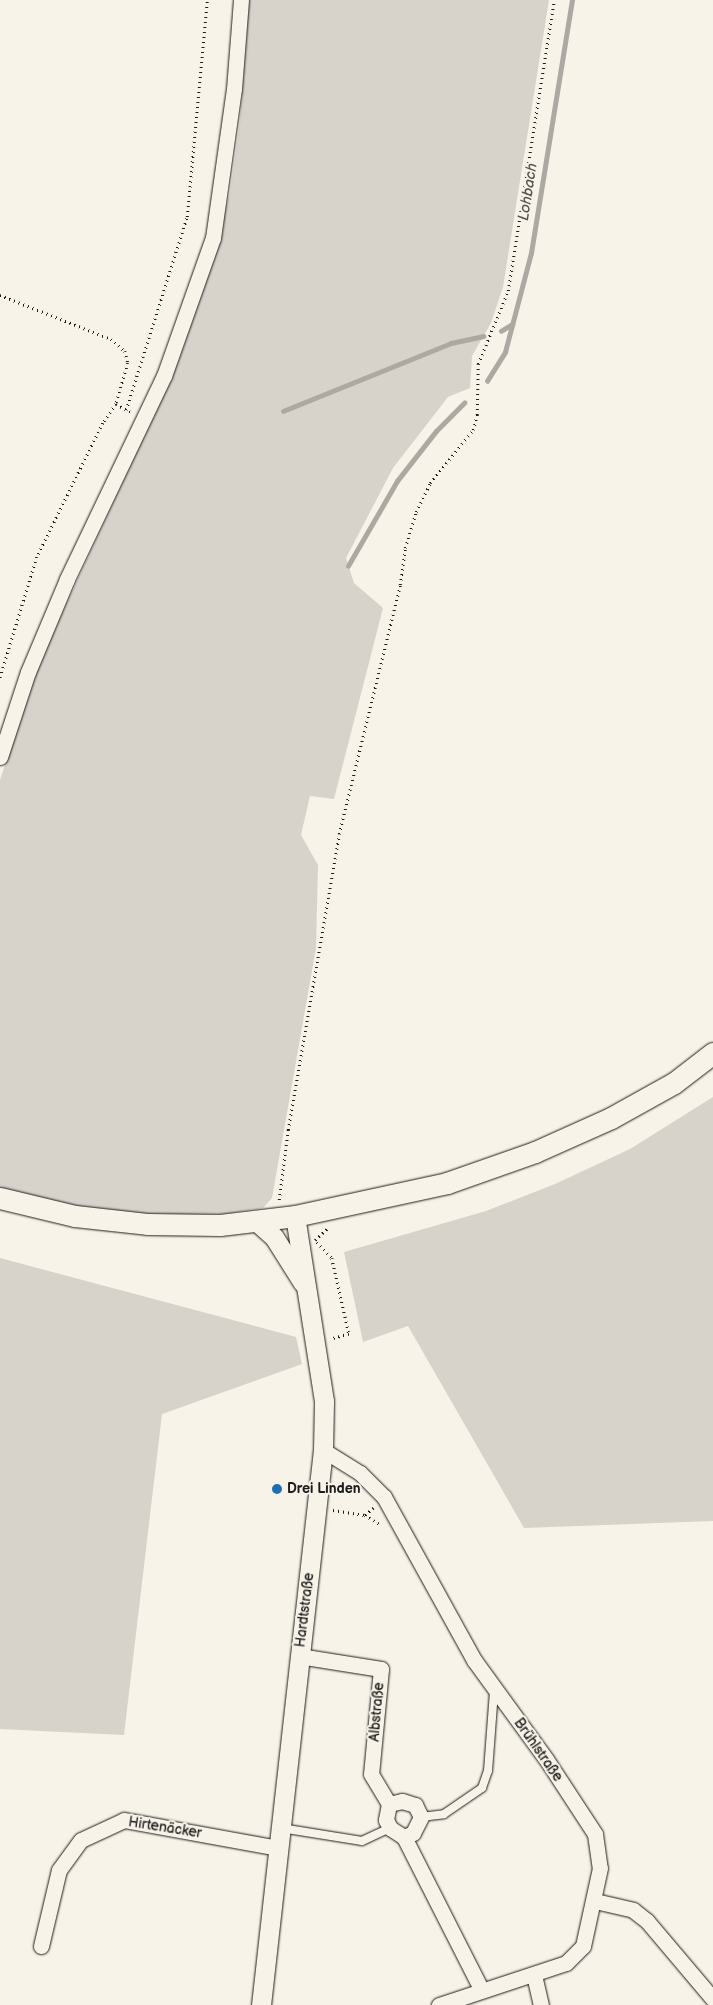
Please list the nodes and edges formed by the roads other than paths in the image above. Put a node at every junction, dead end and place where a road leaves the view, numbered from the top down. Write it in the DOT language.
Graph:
graph roads {
  1 [pos="241,0"];
  2 [pos="0,757"];
  3 [pos="713,1054"];
  4 [pos="0,1198"];
  5 [pos="289,1217"];
  6 [pos="256,1221"];
  7 [pos="307,1289"];
  8 [pos="323,1450"];
  9 [pos="299,1656"];
  10 [pos="494,1690"];
  11 [pos="389,1804"];
  12 [pos="421,1818"];
  13 [pos="280,1827"];
  14 [pos="390,1828"];
  15 [pos="404,1837"];
  16 [pos="278,1848"];
  17 [pos="595,1901"];
  18 [pos="41,1946"];
  19 [pos="534,1975"];
  20 [pos="480,1989"];
  21 [pos="713,1999"];
  22 [pos="261,2005"];
  23 [pos="439,2005"];
  24 [pos="541,2005"];
  1 -- 2 [label="street"];
  3 -- 5 [label="main road"];
  4 -- 6 [label="main road"];
  5 -- 6 [label="main road"];
  5 -- 7 [label="street, Hardtstraße"];
  6 -- 7 [label="street"];
  7 -- 8 [label="street, Hardtstraße"];
  8 -- 9 [label="street, Hardtstraße"];
  8 -- 10 [label="street, Brühlstraße"];
  9 -- 11 [label="street, Albstraße"];
  9 -- 13 [label="street, Hardtstraße"];
  10 -- 12 [label="lane"];
  10 -- 17 [label="street, Brühlstraße"];
  11 -- 12 [label="street"];
  11 -- 14 [label="street, Albstraße"];
  12 -- 15 [label="street"];
  13 -- 14 [label="lane"];
  13 -- 16 [label="street, Hardtstraße"];
  14 -- 15 [label="street"];
  15 -- 20 [label="street"];
  16 -- 18 [label="street, Hirtenäcker"];
  16 -- 22 [label="street, Hardtstraße"];
  17 -- 19 [label="street, Brühlstraße"];
  17 -- 21 [label="street"];
  19 -- 20 [label="street, Brühlstraße"];
  19 -- 24 [label="street"];
  20 -- 23 [label="street, Brühlstraße"];
}
